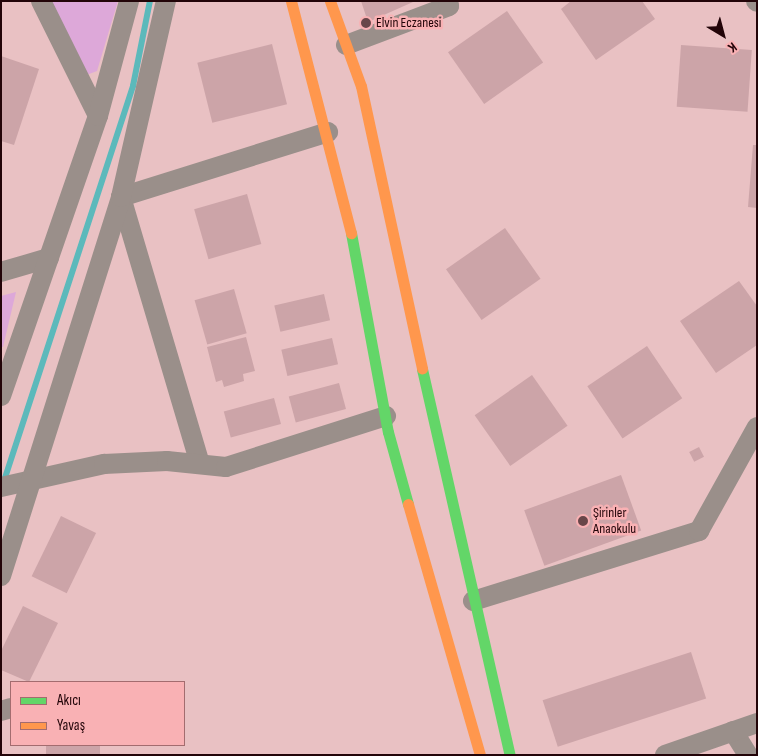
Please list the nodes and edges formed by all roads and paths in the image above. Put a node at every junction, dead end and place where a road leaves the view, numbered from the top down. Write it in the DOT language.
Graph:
graph roads {
  1 [pos="41,1"];
  2 [pos="130,1"];
  3 [pos="166,1"];
  4 [pos="291,1"];
  5 [pos="330,1"];
  6 [pos="448,1"];
  7 [pos="346,45"];
  8 [pos="98,116"];
  9 [pos="328,132"];
  10 [pos="121,197"];
  11 [pos="49,258"];
  12 [pos="1,272"];
  13 [pos="7,357"];
  14 [pos="1,396"];
  15 [pos="386,416"];
  16 [pos="757,427"];
  17 [pos="200,464"];
  18 [pos="34,478"];
  19 [pos="7,486"];
  20 [pos="1,576"];
  21 [pos="473,600"];
  22 [pos="757,723"];
  23 [pos="733,732"];
  24 [pos="480,755"];
  25 [pos="510,755"];
  26 [pos="665,755"];
  27 [pos="748,755"];
  1 -- 8 [label="street"];
  2 -- 8 [label="street"];
  3 -- 10 [label="street"];
  4 -- 9 [label="street"];
  5 -- 7 [label="street"];
  6 -- 7 [label="street"];
  7 -- 21 [label="street"];
  8 -- 11 [label="street"];
  9 -- 10 [label="street"];
  9 -- 15 [label="street"];
  10 -- 17 [label="street"];
  10 -- 18 [label="street"];
  11 -- 12 [label="street"];
  11 -- 13 [label="street"];
  13 -- 14 [label="street"];
  15 -- 17 [label="street"];
  15 -- 24 [label="street"];
  16 -- 21 [label="street"];
  17 -- 18 [label="street"];
  18 -- 19 [label="street"];
  18 -- 20 [label="street"];
  21 -- 25 [label="street"];
  22 -- 23 [label="street"];
  23 -- 26 [label="street"];
  23 -- 27 [label="street"];
}
